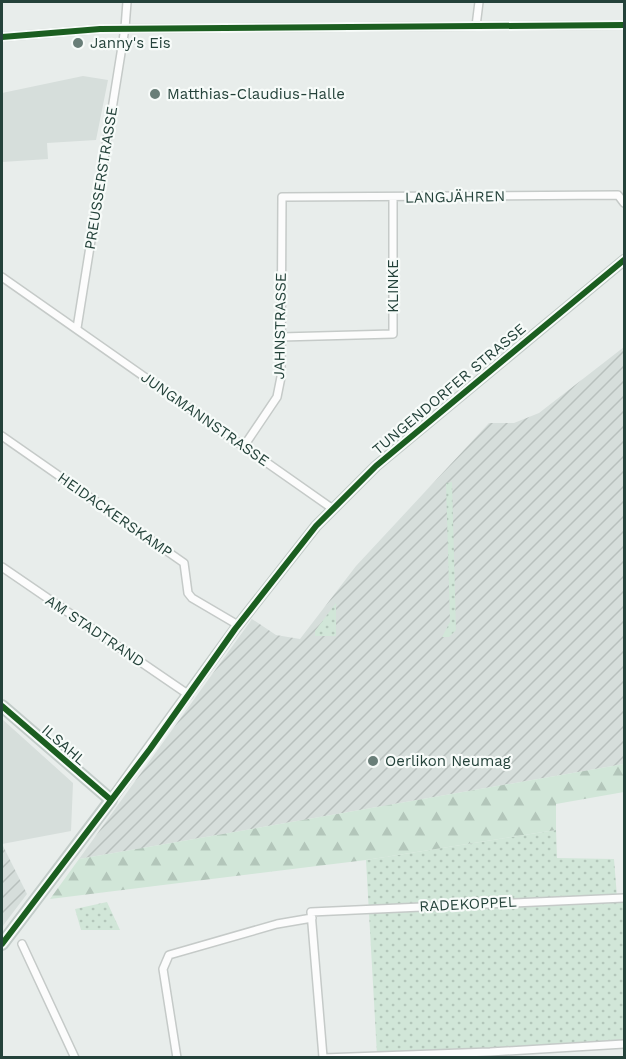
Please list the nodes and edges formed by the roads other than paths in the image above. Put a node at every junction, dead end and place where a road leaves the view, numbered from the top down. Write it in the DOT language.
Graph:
graph roads {
  1 [pos="126,2"];
  2 [pos="479,2"];
  3 [pos="624,25"];
  4 [pos="476,26"];
  5 [pos="125,28"];
  6 [pos="2,37"];
  7 [pos="282,197"];
  8 [pos="393,198"];
  9 [pos="624,203"];
  10 [pos="624,260"];
  11 [pos="2,277"];
  12 [pos="77,328"];
  13 [pos="281,337"];
  14 [pos="2,436"];
  15 [pos="244,446"];
  16 [pos="333,509"];
  17 [pos="2,567"];
  18 [pos="238,625"];
  19 [pos="189,694"];
  20 [pos="4,711"];
  21 [pos="111,800"];
  22 [pos="624,898"];
  23 [pos="312,915"];
  24 [pos="2,944"];
  25 [pos="22,944"];
  26 [pos="624,1044"];
  27 [pos="75,1058"];
  28 [pos="177,1058"];
  29 [pos="323,1058"];
  1 -- 5 [label="street, PREUSSERSTRASSE"];
  2 -- 4 [label="street"];
  3 -- 4 [label="street"];
  4 -- 5 [label="street"];
  5 -- 6 [label="street"];
  5 -- 12 [label="street, PREUSSERSTRASSE"];
  7 -- 8 [label="street, LANGJÄHREN"];
  7 -- 13 [label="street, JAHNSTRASSE"];
  8 -- 9 [label="street, LANGJÄHREN"];
  8 -- 13 [label="street, KLINKE"];
  10 -- 16 [label="main road, TUNGENDORFER STRASSE"];
  11 -- 12 [label="street, JUNGMANNSTRASSE"];
  12 -- 15 [label="street, JUNGMANNSTRASSE"];
  13 -- 15 [label="street, JAHNSTRASSE"];
  14 -- 18 [label="street, HEIDACKERSKAMP"];
  15 -- 16 [label="street, JUNGMANNSTRASSE"];
  16 -- 18 [label="main road, TUNGENDORFER STRASSE"];
  17 -- 19 [label="street, AM STADTRAND"];
  18 -- 19 [label="main road, TUNGENDORFER STRASSE"];
  19 -- 21 [label="main road, TUNGENDORFER STRASSE"];
  20 -- 21 [label="main road, ILSAHL"];
  21 -- 24 [label="main road"];
  22 -- 23 [label="street, RADEKOPPEL"];
  23 -- 28 [label="street, RADEKOPPEL"];
  23 -- 29 [label="street"];
  25 -- 27 [label="street"];
  26 -- 29 [label="street"];
}
